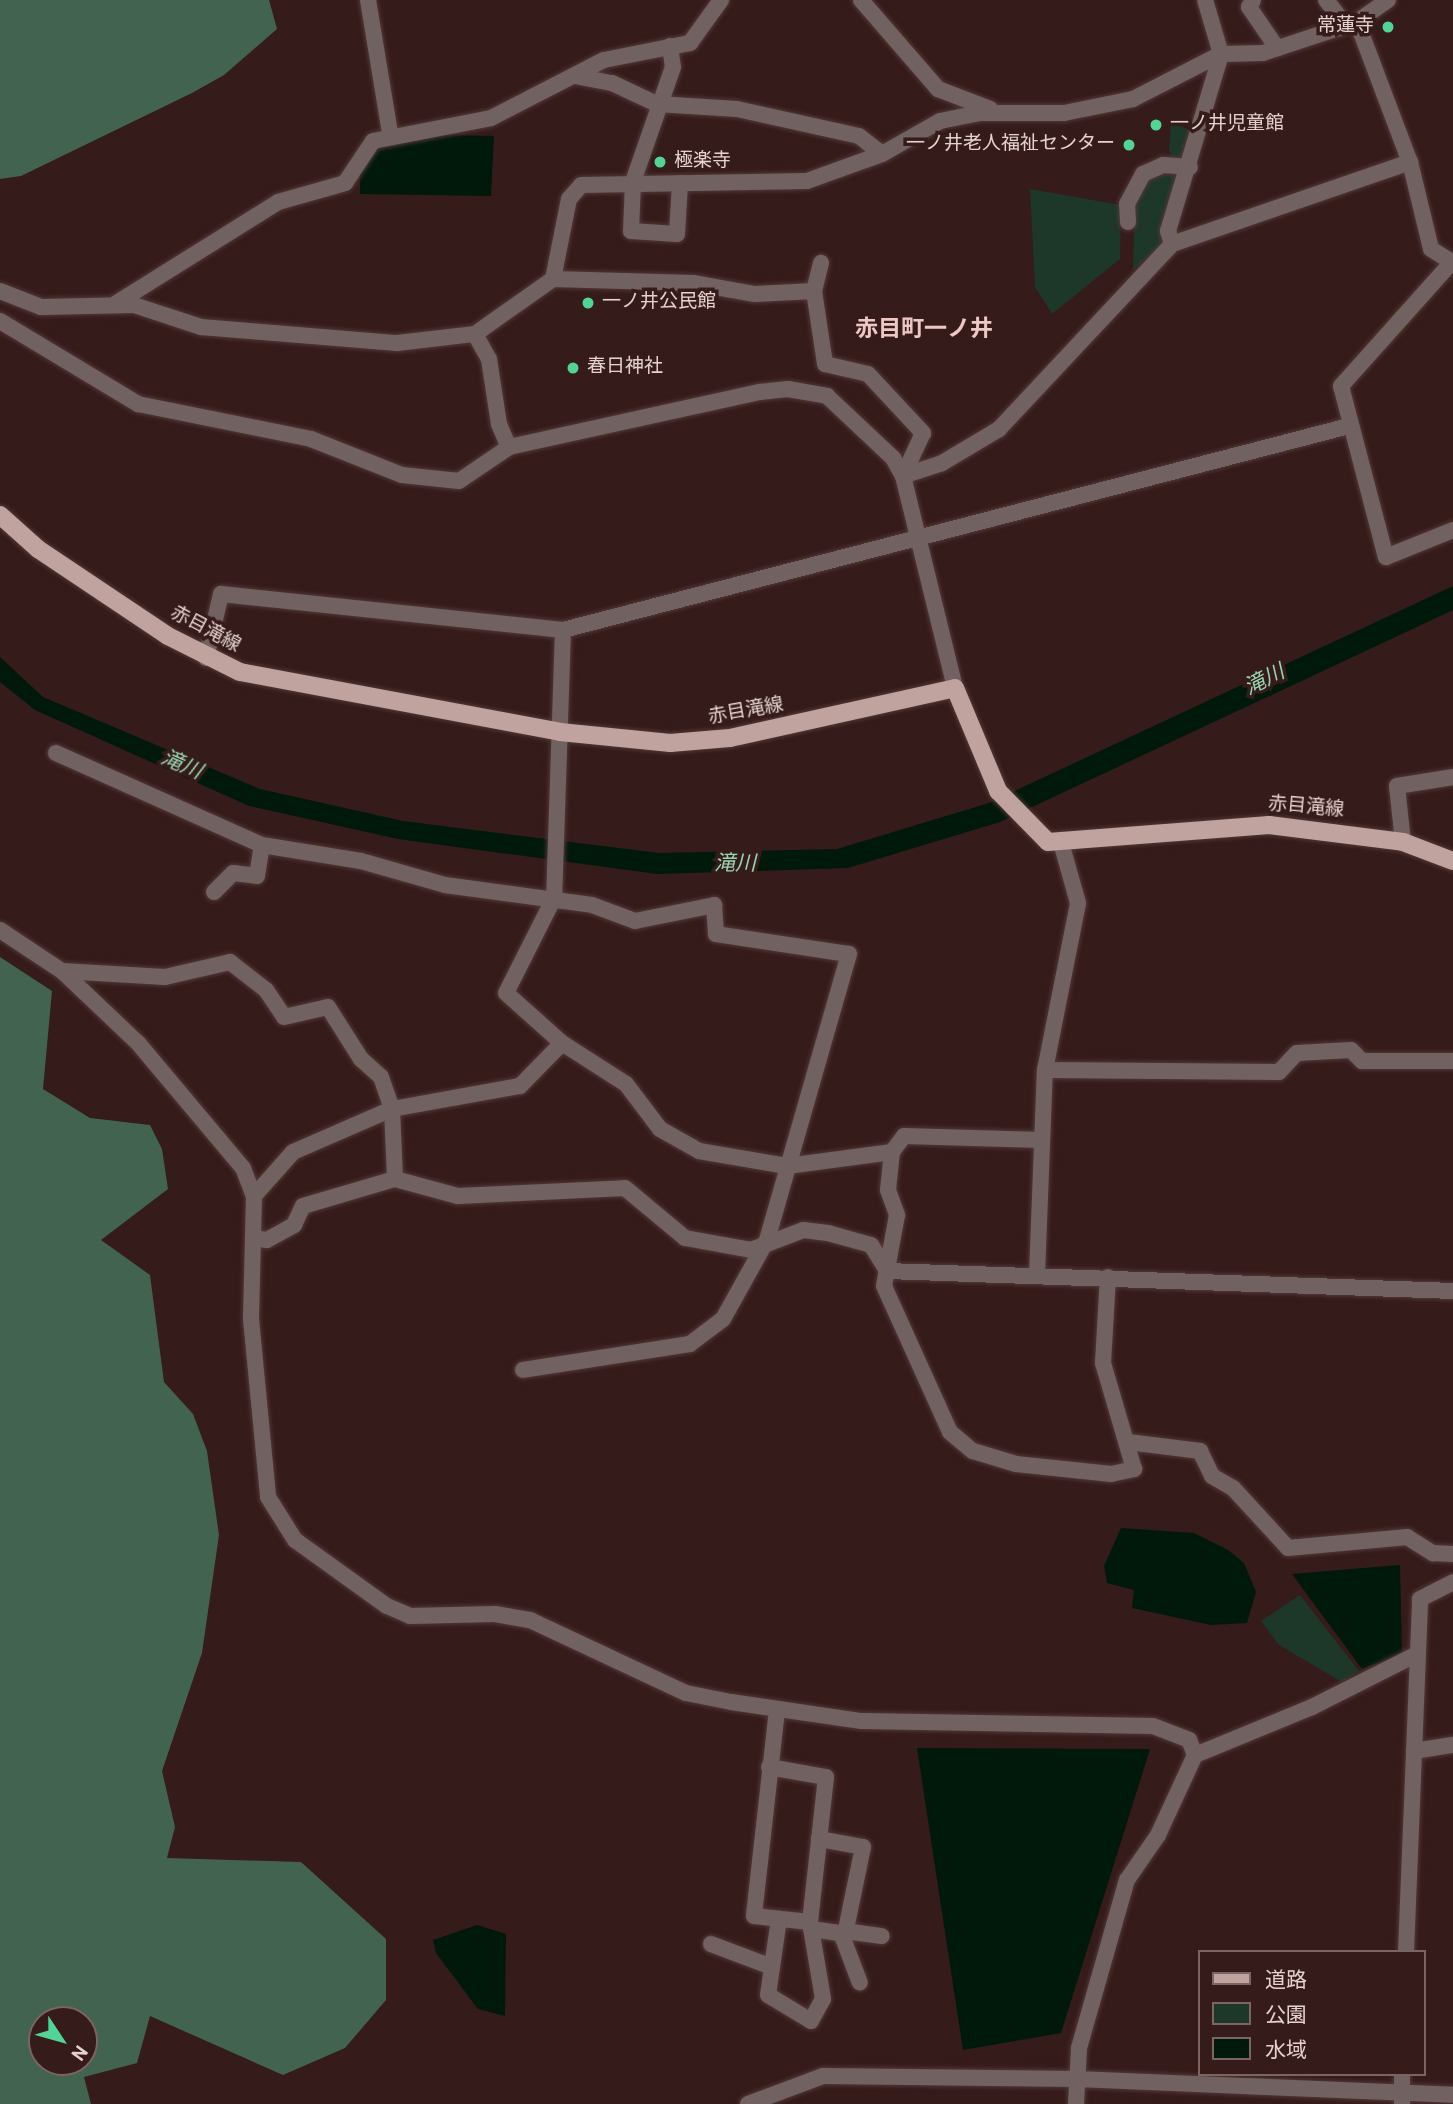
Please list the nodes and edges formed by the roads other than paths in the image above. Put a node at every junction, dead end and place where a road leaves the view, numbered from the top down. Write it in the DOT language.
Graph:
graph roads {
  1 [pos="368,0"];
  2 [pos="721,0"];
  3 [pos="861,0"];
  4 [pos="1205,0"];
  5 [pos="1254,0"];
  6 [pos="1326,0"];
  7 [pos="1387,0"];
  8 [pos="1351,23"];
  9 [pos="670,46"];
  10 [pos="1277,48"];
  11 [pos="1222,54"];
  12 [pos="575,76"];
  13 [pos="660,104"];
  14 [pos="1023,117"];
  15 [pos="390,133"];
  16 [pos="882,154"];
  17 [pos="1409,162"];
  18 [pos="1191,167"];
  19 [pos="633,182"];
  20 [pos="680,183"];
  21 [pos="1128,222"];
  22 [pos="1172,244"];
  23 [pos="821,263"];
  24 [pos="1452,263"];
  25 [pos="553,279"];
  26 [pos="0,290"];
  27 [pos="814,290"];
  28 [pos="115,304"];
  29 [pos="0,321"];
  30 [pos="475,334"];
  31 [pos="1349,426"];
  32 [pos="509,447"];
  33 [pos="903,476"];
  34 [pos="0,514"];
  35 [pos="1453,530"];
  36 [pos="921,540"];
  37 [pos="563,630"];
  38 [pos="206,658"];
  39 [pos="954,688"];
  40 [pos="560,732"];
  41 [pos="56,753"];
  42 [pos="1453,777"];
  43 [pos="1403,842"];
  44 [pos="262,845"];
  45 [pos="1062,846"];
  46 [pos="1453,861"];
  47 [pos="553,891"];
  48 [pos="214,892"];
  49 [pos="0,930"];
  50 [pos="62,971"];
  51 [pos="562,1043"];
  52 [pos="1453,1061"];
  53 [pos="1045,1070"];
  54 [pos="392,1109"];
  55 [pos="1042,1140"];
  56 [pos="892,1152"];
  57 [pos="787,1166"];
  58 [pos="395,1179"];
  59 [pos="254,1196"];
  60 [pos="254,1238"];
  61 [pos="766,1240"];
  62 [pos="887,1271"];
  63 [pos="1037,1275"];
  64 [pos="1108,1278"];
  65 [pos="1453,1291"];
  66 [pos="523,1370"];
  67 [pos="1128,1443"];
  68 [pos="1453,1554"];
  69 [pos="1453,1582"];
  70 [pos="1415,1655"];
  71 [pos="777,1710"];
  72 [pos="1453,1745"];
  73 [pos="1414,1751"];
  74 [pos="1195,1755"];
  75 [pos="769,1767"];
  76 [pos="819,1839"];
  77 [pos="779,1919"];
  78 [pos="810,1926"];
  79 [pos="843,1932"];
  80 [pos="882,1936"];
  81 [pos="711,1944"];
  82 [pos="1406,1950"];
  83 [pos="772,1967"];
  84 [pos="860,1983"];
  85 [pos="1402,2076"];
  86 [pos="1077,2079"];
  87 [pos="1453,2095"];
  88 [pos="1401,2098"];
  89 [pos="748,2104"];
  90 [pos="1076,2104"];
  1 -- 15 [label="street"];
  2 -- 9 [label="street"];
  3 -- 14 [label="street"];
  4 -- 11 [label="street"];
  5 -- 10 [label="street"];
  6 -- 8 [label="street"];
  7 -- 8 [label="street"];
  8 -- 10 [label="street"];
  8 -- 17 [label="street"];
  9 -- 12 [label="street"];
  9 -- 13 [label="street"];
  10 -- 11 [label="street"];
  11 -- 14 [label="street"];
  11 -- 18 [label="street"];
  12 -- 13 [label="street"];
  12 -- 15 [label="street"];
  13 -- 16 [label="street"];
  13 -- 19 [label="street"];
  14 -- 16 [label="street"];
  15 -- 28 [label="street"];
  16 -- 20 [label="street"];
  17 -- 22 [label="street"];
  17 -- 24 [label="street"];
  18 -- 21 [label="street"];
  18 -- 22 [label="street"];
  19 -- 20 [label="street"];
  19 -- 20 [label="street"];
  19 -- 25 [label="street"];
  22 -- 33 [label="street"];
  23 -- 27 [label="street"];
  24 -- 31 [label="street"];
  25 -- 27 [label="street"];
  25 -- 30 [label="street"];
  26 -- 28 [label="street"];
  27 -- 33 [label="street"];
  28 -- 30 [label="street"];
  29 -- 32 [label="street"];
  30 -- 32 [label="street"];
  31 -- 35 [label="street"];
  31 -- 36 [label="street"];
  32 -- 33 [label="street"];
  33 -- 36 [label="street"];
  34 -- 38 [label="main road, 赤目滝線"];
  36 -- 37 [label="street"];
  36 -- 39 [label="street"];
  37 -- 38 [label="street"];
  37 -- 40 [label="street"];
  38 -- 40 [label="main road, 赤目滝線"];
  39 -- 40 [label="main road, 赤目滝線"];
  39 -- 45 [label="main road"];
  40 -- 47 [label="street"];
  41 -- 44 [label="street"];
  42 -- 43 [label="street"];
  43 -- 45 [label="main road, 赤目滝線"];
  43 -- 46 [label="main road, 赤目滝線"];
  44 -- 47 [label="street"];
  44 -- 48 [label="street"];
  45 -- 53 [label="street"];
  47 -- 51 [label="street"];
  47 -- 57 [label="street"];
  49 -- 50 [label="street"];
  50 -- 54 [label="street"];
  50 -- 59 [label="street"];
  51 -- 54 [label="street"];
  51 -- 57 [label="street"];
  52 -- 53 [label="street"];
  53 -- 55 [label="street"];
  54 -- 58 [label="street"];
  54 -- 59 [label="street"];
  55 -- 56 [label="street"];
  55 -- 63 [label="street"];
  56 -- 57 [label="street"];
  56 -- 62 [label="street"];
  57 -- 61 [label="street"];
  58 -- 60 [label="street"];
  58 -- 61 [label="street"];
  59 -- 60 [label="street"];
  60 -- 71 [label="street"];
  61 -- 62 [label="street"];
  61 -- 66 [label="street"];
  62 -- 63 [label="street"];
  62 -- 67 [label="street"];
  63 -- 64 [label="street"];
  64 -- 65 [label="street"];
  64 -- 67 [label="street"];
  67 -- 68 [label="street"];
  69 -- 70 [label="street"];
  70 -- 73 [label="street"];
  70 -- 74 [label="street"];
  71 -- 74 [label="street"];
  71 -- 75 [label="street"];
  72 -- 73 [label="street"];
  73 -- 82 [label="street"];
  74 -- 86 [label="street"];
  75 -- 76 [label="street"];
  75 -- 77 [label="street"];
  76 -- 78 [label="street"];
  76 -- 79 [label="street"];
  77 -- 78 [label="street"];
  77 -- 83 [label="street"];
  78 -- 79 [label="street"];
  78 -- 83 [label="street"];
  79 -- 80 [label="street"];
  79 -- 84 [label="street"];
  81 -- 83 [label="street"];
  85 -- 88 [label="street"];
  86 -- 88 [label="street"];
  86 -- 89 [label="street"];
  86 -- 90 [label="street"];
  87 -- 88 [label="street"];
}
